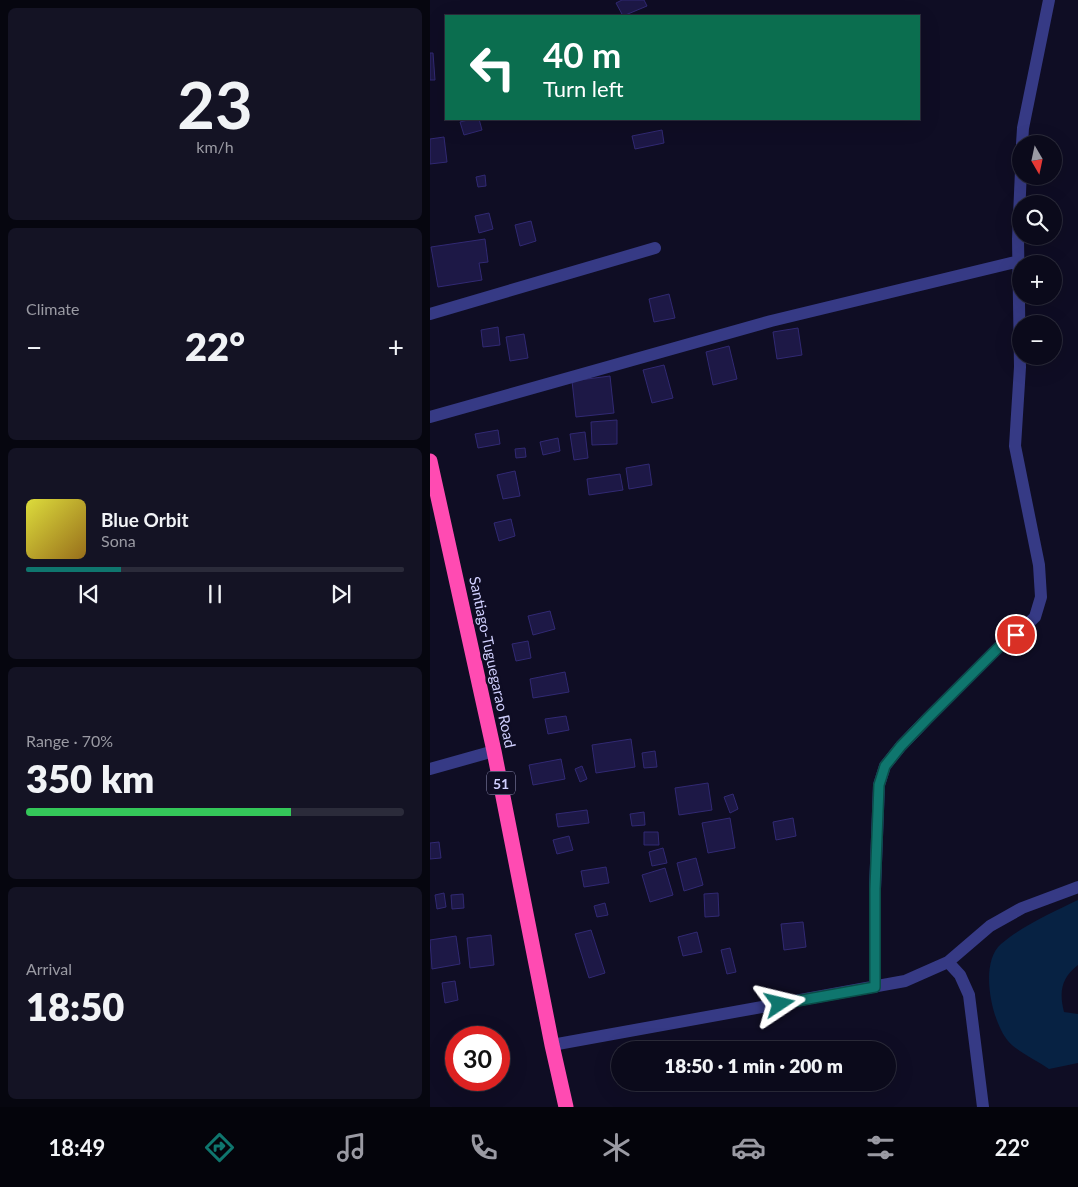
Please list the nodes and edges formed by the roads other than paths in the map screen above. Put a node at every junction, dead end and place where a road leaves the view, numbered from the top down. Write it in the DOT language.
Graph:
graph roads {
  1 [pos="1049,0"];
  2 [pos="1023,135"];
  3 [pos="1021,185"];
  4 [pos="655,248"];
  5 [pos="1019,255"];
  6 [pos="1012,263"];
  7 [pos="1019,305"];
  8 [pos="430,314"];
  9 [pos="430,417"];
  10 [pos="430,461"];
  11 [pos="494,751"];
  12 [pos="430,769"];
  13 [pos="1078,887"];
  14 [pos="948,962"];
  15 [pos="875,987"];
  16 [pos="552,1045"];
  17 [pos="566,1107"];
  18 [pos="983,1107"];
  1 -- 2 [label="street"];
  3 -- 5 [label="street"];
  4 -- 8 [label="street"];
  6 -- 9 [label="street"];
  7 -- 15 [label="street"];
  10 -- 11 [label="highway, Santiago-Tuguegarao Road / 51"];
  11 -- 12 [label="street"];
  11 -- 16 [label="highway, Santiago-Tuguegarao Road / 51"];
  13 -- 14 [label="street"];
  14 -- 15 [label="street"];
  14 -- 18 [label="street"];
  15 -- 16 [label="street"];
  16 -- 17 [label="highway, Santiago-Tuguegarao Road / 51"];
}
